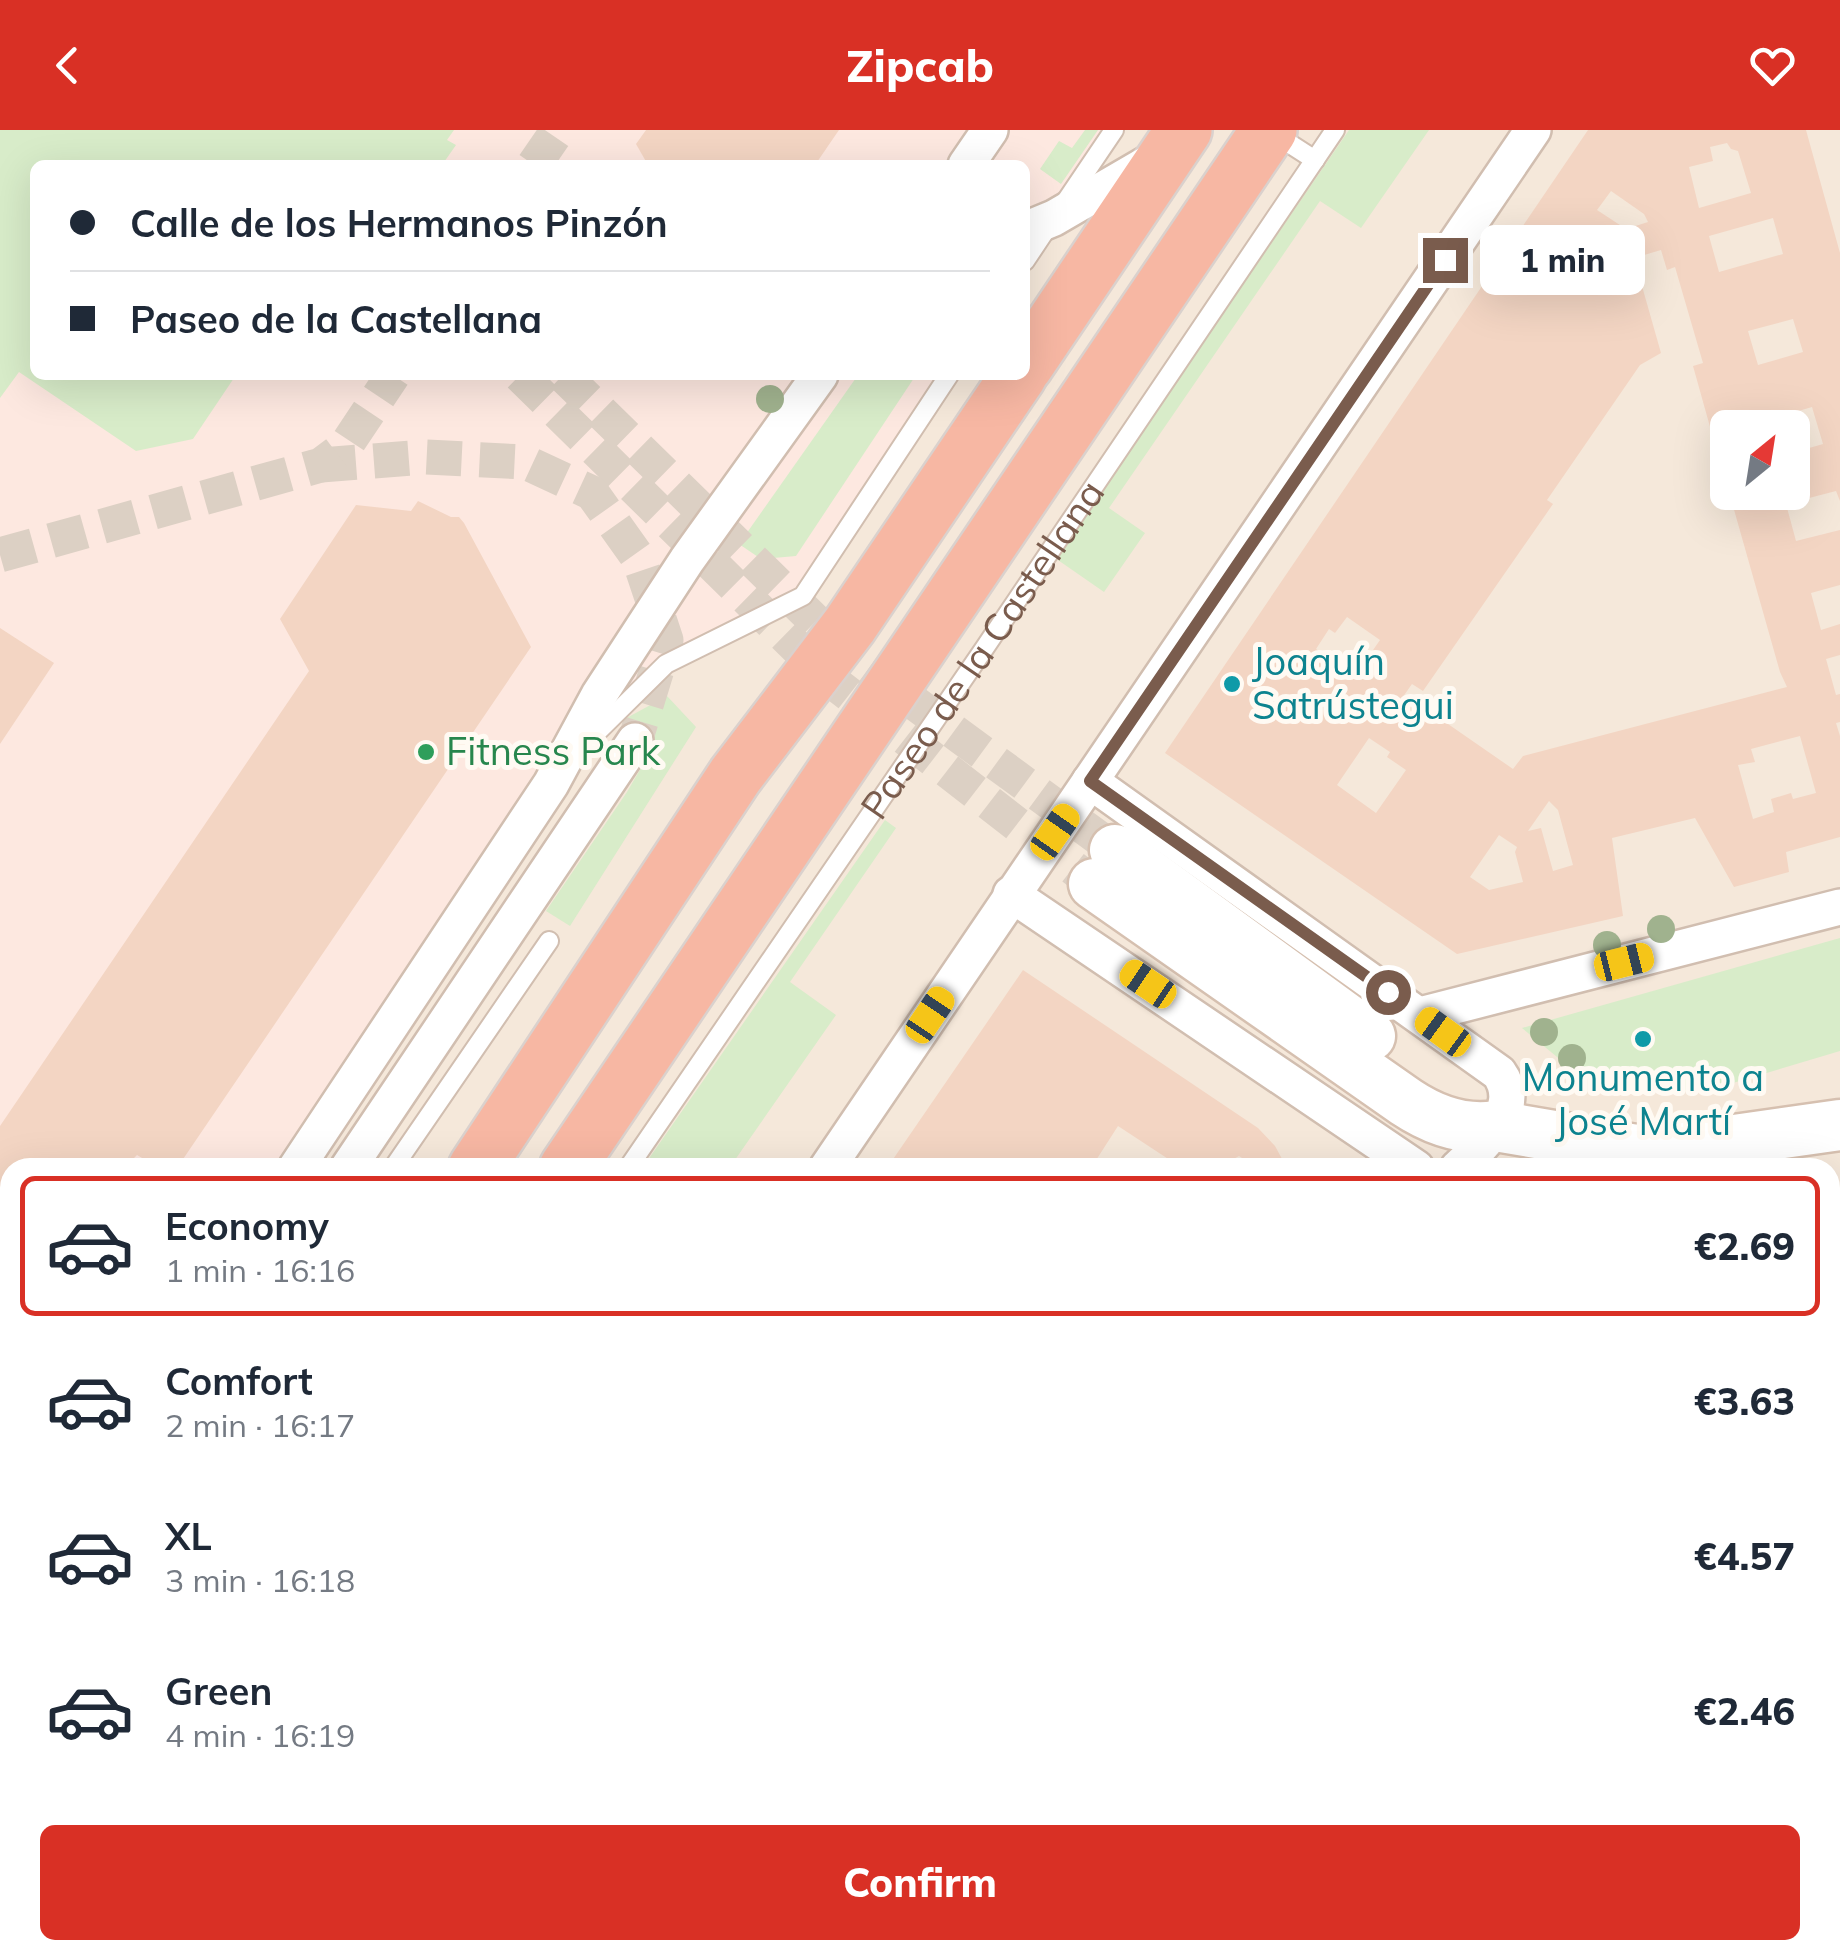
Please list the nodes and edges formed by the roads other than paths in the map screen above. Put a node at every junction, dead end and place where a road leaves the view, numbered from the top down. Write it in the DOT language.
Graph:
graph roads {
  1 [pos="990,130"];
  2 [pos="1114,130"];
  3 [pos="1269,130"];
  4 [pos="1335,130"];
  5 [pos="1534,130"];
  6 [pos="1178,140"];
  7 [pos="969,160"];
  8 [pos="1314,160"];
  9 [pos="1040,224"];
  10 [pos="1030,249"];
  11 [pos="1030,359"];
  12 [pos="816,380"];
  13 [pos="946,380"];
  14 [pos="1016,380"];
  15 [pos="634,741"];
  16 [pos="1090,781"];
  17 [pos="551,784"];
  18 [pos="1105,867"];
  19 [pos="1011,894"];
  20 [pos="1840,907"];
  21 [pos="549,941"];
  22 [pos="1420,1015"];
  23 [pos="1496,1126"];
  24 [pos="1840,1126"];
  25 [pos="1840,1137"];
  26 [pos="303,1158"];
  27 [pos="355,1158"];
  28 [pos="399,1158"];
  29 [pos="483,1158"];
  30 [pos="573,1158"];
  31 [pos="635,1158"];
  32 [pos="835,1158"];
  33 [pos="1401,1158"];
  34 [pos="1468,1158"];
  35 [pos="1786,1158"];
  1 -- 7 [label="street"];
  2 -- 9 [label="lane"];
  3 -- 8 [label="lane"];
  3 -- 30 [label="highway, Paseo de la Castellana"];
  4 -- 8 [label="lane, Paseo de la Castellana"];
  5 -- 16 [label="street"];
  6 -- 9 [label="street"];
  6 -- 11 [label="highway"];
  8 -- 31 [label="lane, Paseo de la Castellana"];
  9 -- 10 [label="lane"];
  12 -- 17 [label="street"];
  13 -- 17 [label="lane"];
  14 -- 29 [label="highway"];
  15 -- 27 [label="street"];
  16 -- 19 [label="street"];
  16 -- 22 [label="street"];
  17 -- 26 [label="street"];
  18 -- 23 [label="street"];
  19 -- 32 [label="street"];
  19 -- 33 [label="street"];
  20 -- 22 [label="street"];
  21 -- 28 [label="lane"];
  22 -- 23 [label="street"];
  23 -- 24 [label="street"];
  23 -- 34 [label="street"];
  25 -- 35 [label="street"];
}
